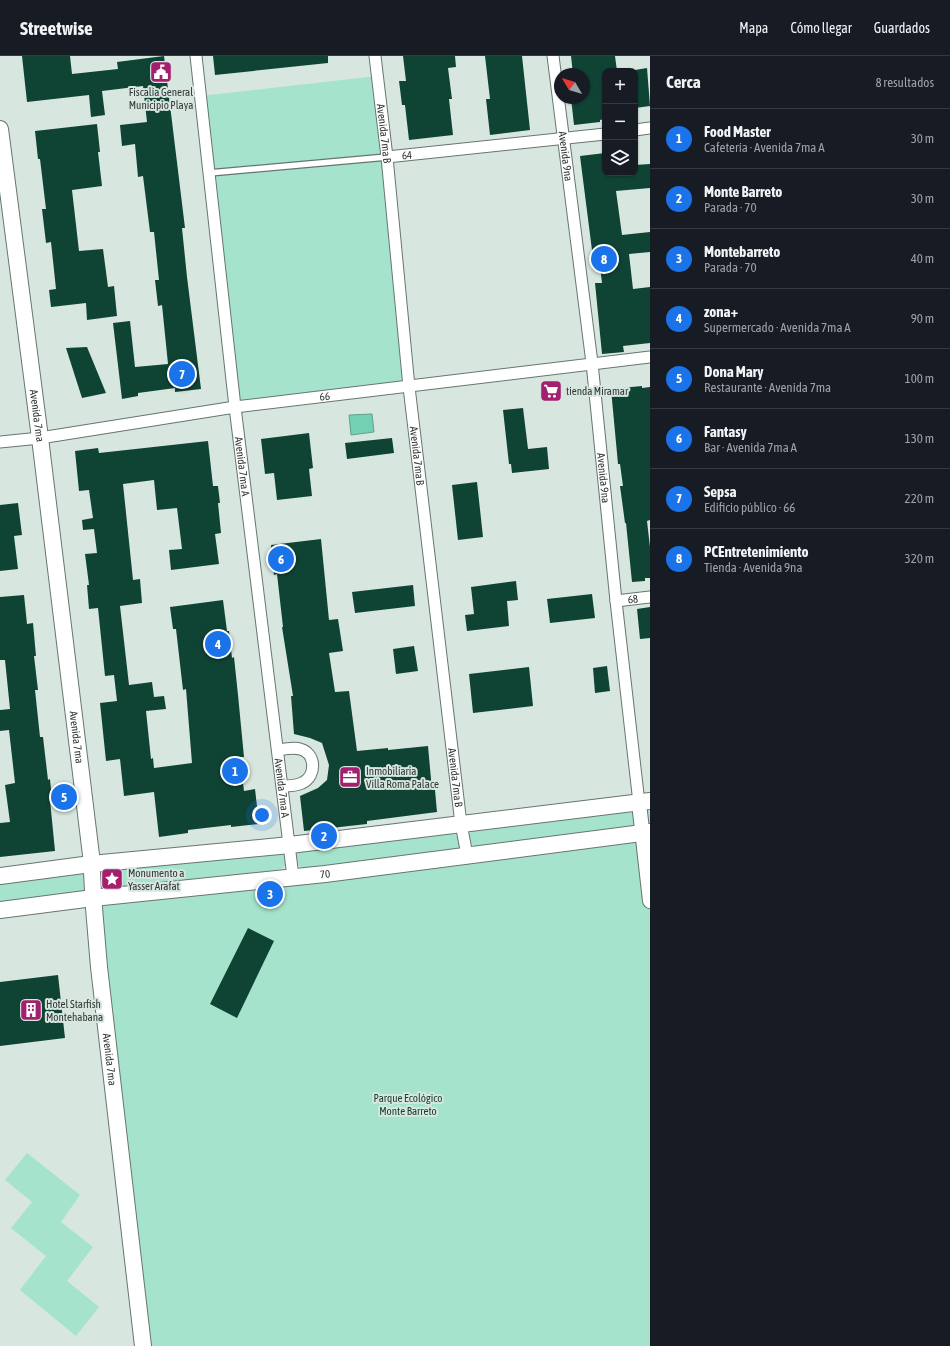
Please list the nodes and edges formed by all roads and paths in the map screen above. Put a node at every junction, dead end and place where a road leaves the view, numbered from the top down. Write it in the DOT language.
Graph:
graph roads {
  1 [pos="196,56"];
  2 [pos="374,56"];
  3 [pos="553,56"];
  4 [pos="650,128"];
  5 [pos="0,129"];
  6 [pos="638,130"];
  7 [pos="602,134"];
  8 [pos="563,139"];
  9 [pos="387,157"];
  10 [pos="209,173"];
  11 [pos="650,357"];
  12 [pos="592,363"];
  13 [pos="409,387"];
  14 [pos="234,408"];
  15 [pos="40,438"];
  16 [pos="0,442"];
  17 [pos="650,597"];
  18 [pos="616,601"];
  19 [pos="278,750"];
  20 [pos="283,786"];
  21 [pos="644,802"];
  22 [pos="461,824"];
  23 [pos="646,832"];
  24 [pos="290,845"];
  25 [pos="467,855"];
  26 [pos="91,864"];
  27 [pos="0,876"];
  28 [pos="293,877"];
  29 [pos="93,898"];
  30 [pos="650,901"];
  31 [pos="0,910"];
  32 [pos="143,1346"];
  1 -- 10 [label="street, Avenida 7ma A"];
  2 -- 9 [label="street, Avenida 7ma B"];
  3 -- 8 [label="street, Avenida 9na"];
  4 -- 6 [label="street"];
  5 -- 15 [label="main road, Avenida 7ma"];
  7 -- 8 [label="street, 64"];
  8 -- 9 [label="street, 64"];
  8 -- 12 [label="street, Avenida 9na"];
  9 -- 10 [label="lane, 64"];
  9 -- 13 [label="street, Avenida 7ma B"];
  10 -- 14 [label="street, Avenida 7ma A"];
  11 -- 12 [label="street, 66"];
  12 -- 13 [label="street, 66"];
  12 -- 18 [label="street, Avenida 9na"];
  13 -- 14 [label="street, 66"];
  13 -- 22 [label="street, Avenida 7ma B"];
  14 -- 15 [label="street, 66"];
  14 -- 19 [label="street, Avenida 7ma A"];
  15 -- 16 [label="street, 66"];
  15 -- 26 [label="main road, Avenida 7ma"];
  17 -- 18 [label="street, 68"];
  18 -- 21 [label="street, Avenida 9na"];
  19 -- 20 [label="street, Avenida 7ma A"];
  19 -- 20 [label="street"];
  20 -- 24 [label="street, Avenida 7ma A"];
  21 -- 22 [label="main road"];
  21 -- 23 [label="street, Avenida 9na"];
  22 -- 24 [label="main road"];
  22 -- 25 [label="street, Avenida 7ma B"];
  23 -- 25 [label="main road, 70"];
  23 -- 30 [label="street, Avenida 9na"];
  24 -- 26 [label="main road"];
  24 -- 28 [label="street, Avenida 7ma A"];
  25 -- 28 [label="main road, 70"];
  26 -- 27 [label="main road"];
  26 -- 29 [label="main road, Avenida 7ma"];
  28 -- 29 [label="main road, 70"];
  29 -- 31 [label="main road, 70"];
  29 -- 32 [label="main road, Avenida 7ma"];
}
